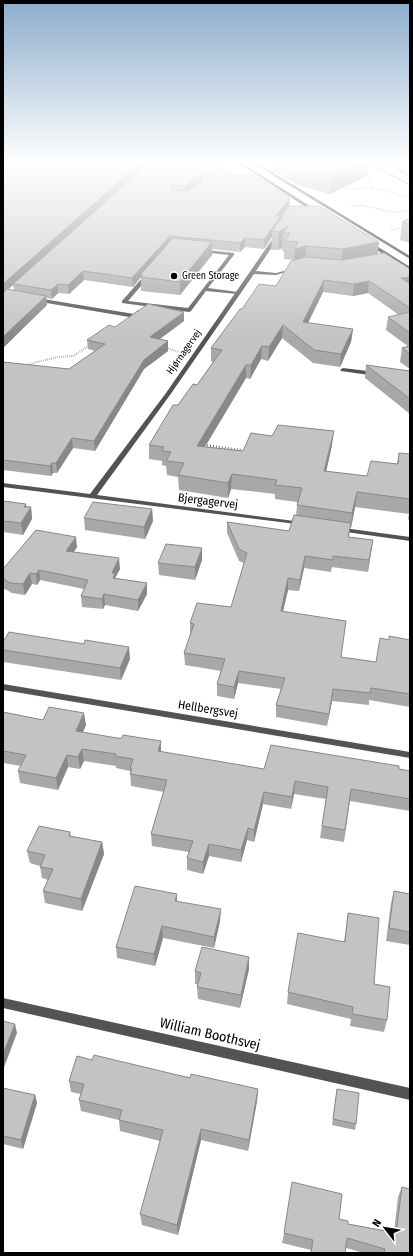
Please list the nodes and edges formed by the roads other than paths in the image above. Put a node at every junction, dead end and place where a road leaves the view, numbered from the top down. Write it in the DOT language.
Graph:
graph roads {
  1 [pos="348,221"];
  2 [pos="282,229"];
  3 [pos="362,239"];
  4 [pos="410,258"];
  5 [pos="396,260"];
  6 [pos="388,262"];
  7 [pos="298,268"];
  8 [pos="410,269"];
  9 [pos="252,272"];
  10 [pos="205,289"];
  11 [pos="238,293"];
  12 [pos="29,299"];
  13 [pos="150,310"];
  14 [pos="343,370"];
  15 [pos="380,374"];
  16 [pos="3,485"];
  17 [pos="92,497"];
  18 [pos="308,525"];
  19 [pos="331,528"];
  20 [pos="410,539"];
  21 [pos="3,687"];
  22 [pos="410,755"];
  23 [pos="3,1003"];
  24 [pos="410,1094"];
  1 -- 4 [label="main road"];
  2 -- 9 [label="street, Hjørnagervej"];
  3 -- 5 [label="main road"];
  5 -- 6 [label="street"];
  5 -- 8 [label="main road"];
  7 -- 9 [label="street"];
  9 -- 11 [label="street, Hjørnagervej"];
  10 -- 10 [label="street"];
  10 -- 11 [label="street"];
  11 -- 17 [label="street, Hjørnagervej"];
  12 -- 13 [label="street"];
  14 -- 15 [label="street"];
  16 -- 17 [label="street, Bjergagervej"];
  17 -- 18 [label="street, Bjergagervej"];
  19 -- 20 [label="street"];
  21 -- 22 [label="street, Hellbergsvej"];
  23 -- 24 [label="street, William Boothsvej"];
}
